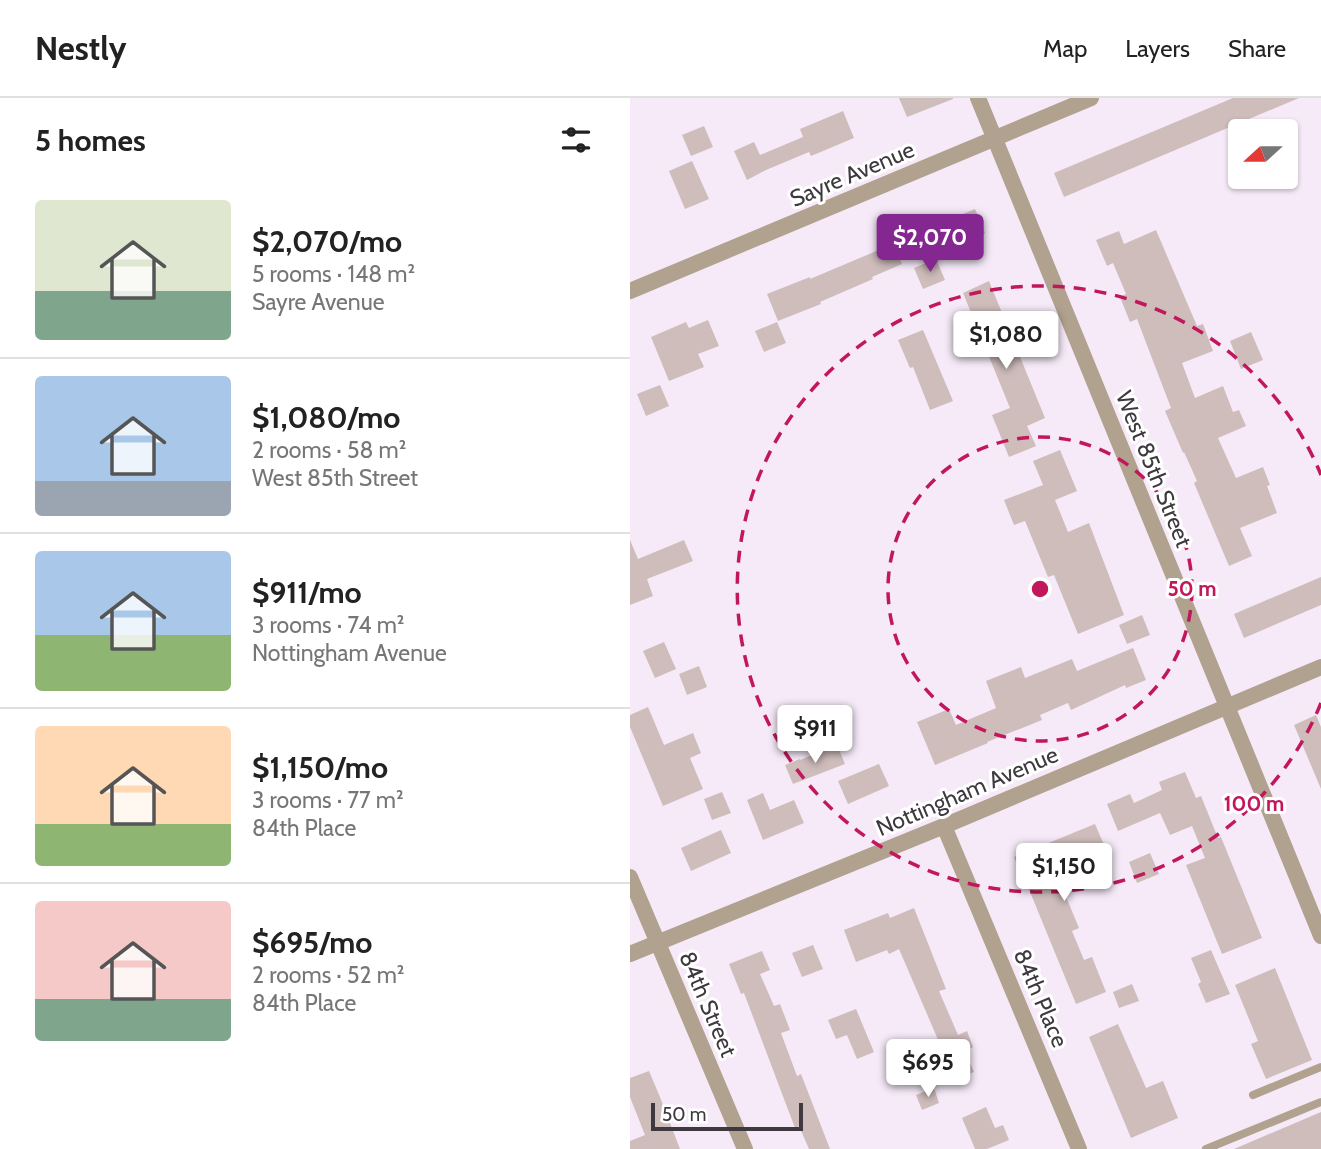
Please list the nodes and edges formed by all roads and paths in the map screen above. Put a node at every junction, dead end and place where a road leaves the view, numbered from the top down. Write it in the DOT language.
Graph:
graph roads {
  1 [pos="978,98"];
  2 [pos="1091,98"];
  3 [pos="995,138"];
  4 [pos="630,291"];
  5 [pos="1321,667"];
  6 [pos="1226,706"];
  7 [pos="944,826"];
  8 [pos="630,877"];
  9 [pos="1321,936"];
  10 [pos="657,943"];
  11 [pos="630,954"];
  12 [pos="1321,1067"];
  13 [pos="1253,1095"];
  14 [pos="1321,1102"];
  15 [pos="745,1149"];
  16 [pos="1079,1149"];
  17 [pos="1206,1149"];
  1 -- 3 [label="street, West 85th Street"];
  2 -- 3 [label="street, Sayre Avenue"];
  3 -- 4 [label="street, Sayre Avenue"];
  3 -- 6 [label="street, West 85th Street"];
  5 -- 6 [label="street, Nottingham Avenue"];
  6 -- 7 [label="street, Nottingham Avenue"];
  6 -- 9 [label="street, West 85th Street"];
  7 -- 10 [label="street, Nottingham Avenue"];
  7 -- 16 [label="street, 84th Place"];
  8 -- 10 [label="street, 84th Street"];
  10 -- 11 [label="street, Nottingham Avenue"];
  10 -- 15 [label="street, 84th Street"];
  12 -- 13 [label="lane"];
  14 -- 17 [label="lane"];
}
